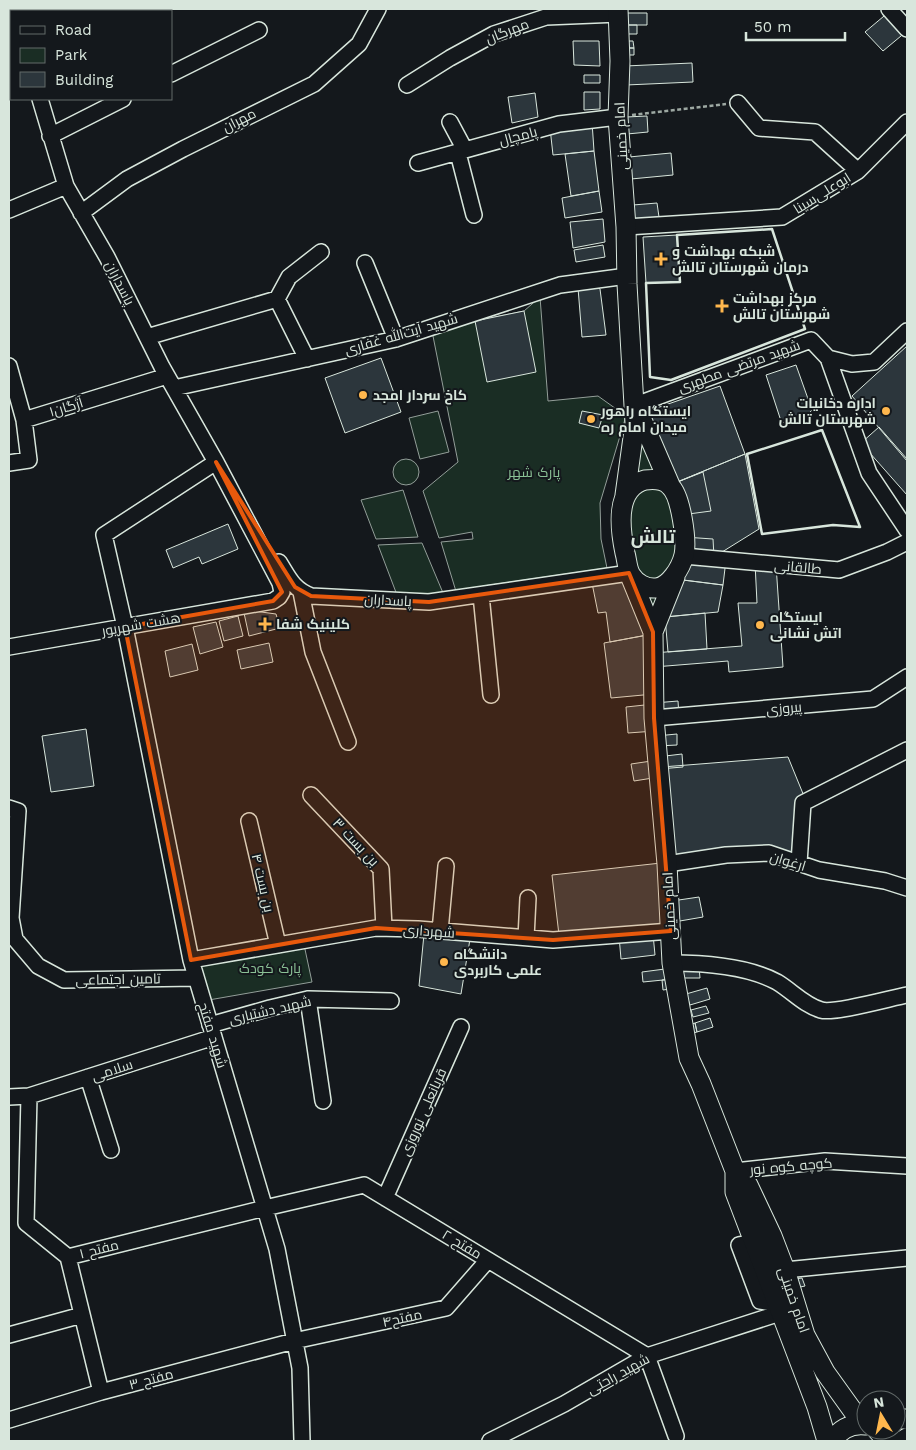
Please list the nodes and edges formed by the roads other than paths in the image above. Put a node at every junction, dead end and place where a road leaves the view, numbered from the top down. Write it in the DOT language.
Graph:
graph roads {
  1 [pos="378,9"];
  2 [pos="889,9"];
  3 [pos="618,11"];
  4 [pos="259,30"];
  5 [pos="907,30"];
  6 [pos="172,74"];
  7 [pos="407,85"];
  8 [pos="40,100"];
  9 [pos="121,100"];
  10 [pos="738,103"];
  11 [pos="618,116"];
  12 [pos="450,122"];
  13 [pos="907,122"];
  14 [pos="50,136"];
  15 [pos="462,151"];
  16 [pos="418,163"];
  17 [pos="858,171"];
  18 [pos="66,186"];
  19 [pos="9,210"];
  20 [pos="82,213"];
  21 [pos="474,215"];
  22 [pos="626,227"];
  23 [pos="321,252"];
  24 [pos="365,263"];
  25 [pos="627,269"];
  26 [pos="277,300"];
  27 [pos="907,331"];
  28 [pos="147,337"];
  29 [pos="396,339"];
  30 [pos="308,358"];
  31 [pos="828,358"];
  32 [pos="9,366"];
  33 [pos="170,382"];
  34 [pos="641,403"];
  35 [pos="24,420"];
  36 [pos="216,462"];
  37 [pos="9,463"];
  38 [pos="670,485"];
  39 [pos="625,495"];
  40 [pos="907,530"];
  41 [pos="907,541"];
  42 [pos="684,555"];
  43 [pos="629,573"];
  44 [pos="301,592"];
  45 [pos="481,595"];
  46 [pos="273,601"];
  47 [pos="125,627"];
  48 [pos="653,632"];
  49 [pos="9,647"];
  50 [pos="907,677"];
  51 [pos="491,695"];
  52 [pos="654,718"];
  53 [pos="348,742"];
  54 [pos="907,750"];
  55 [pos="311,795"];
  56 [pos="9,808"];
  57 [pos="249,821"];
  58 [pos="799,863"];
  59 [pos="667,864"];
  60 [pos="446,866"];
  61 [pos="907,888"];
  62 [pos="528,898"];
  63 [pos="10,918"];
  64 [pos="384,928"];
  65 [pos="440,931"];
  66 [pos="671,931"];
  67 [pos="526,938"];
  68 [pos="278,945"];
  69 [pos="191,960"];
  70 [pos="672,963"];
  71 [pos="196,978"];
  72 [pos="907,994"];
  73 [pos="308,999"];
  74 [pos="390,1001"];
  75 [pos="461,1027"];
  76 [pos="212,1031"];
  77 [pos="88,1077"];
  78 [pos="29,1096"];
  79 [pos="9,1097"];
  80 [pos="324,1101"];
  81 [pos="111,1150"];
  82 [pos="907,1166"];
  83 [pos="735,1171"];
  84 [pos="385,1198"];
  85 [pos="265,1208"];
  86 [pos="68,1257"];
  87 [pos="907,1258"];
  88 [pos="488,1260"];
  89 [pos="785,1270"];
  90 [pos="779,1308"];
  91 [pos="82,1315"];
  92 [pos="9,1335"];
  93 [pos="294,1341"];
  94 [pos="647,1356"];
  95 [pos="101,1392"];
  96 [pos="856,1412"];
  97 [pos="9,1420"];
  98 [pos="856,1425"];
  99 [pos="676,1436"];
  100 [pos="907,1438"];
  101 [pos="307,1440"];
  102 [pos="490,1441"];
  103 [pos="827,1441"];
  104 [pos="832,1441"];
  105 [pos="902,1441"];
  1 -- 20 [label="street, مهران"];
  2 -- 5 [label="street"];
  3 -- 7 [label="street, مهرگان"];
  3 -- 11 [label="main road, امام خمینی"];
  4 -- 6 [label="street"];
  8 -- 14 [label="street, پاسداران"];
  9 -- 14 [label="street"];
  10 -- 17 [label="street"];
  11 -- 15 [label="street, پامچال"];
  11 -- 22 [label="main road, امام خمینی"];
  12 -- 15 [label="street"];
  13 -- 17 [label="street, ابوعلی‌سینا"];
  14 -- 18 [label="street, پاسداران"];
  15 -- 16 [label="street, پامچال"];
  15 -- 21 [label="street"];
  17 -- 22 [label="street, ابوعلی‌سینا"];
  18 -- 19 [label="street"];
  18 -- 20 [label="street, پاسداران"];
  20 -- 28 [label="street, پاسداران"];
  22 -- 25 [label="main road, امام خمینی"];
  23 -- 26 [label="street"];
  24 -- 29 [label="street"];
  25 -- 29 [label="street, شهید آیت‌الله غفاری"];
  25 -- 34 [label="main road, امام خمینی"];
  25 -- 39 [label="main road, امام خمینی"];
  26 -- 28 [label="street"];
  26 -- 30 [label="street"];
  27 -- 31 [label="street"];
  28 -- 33 [label="street, پاسداران"];
  29 -- 30 [label="street, شهید آیت‌الله غفاری"];
  30 -- 33 [label="street, شهید آیت‌الله غفاری"];
  31 -- 34 [label="street, شهید مرتضی مطهری"];
  31 -- 40 [label="street"];
  32 -- 35 [label="street"];
  33 -- 35 [label="street, ۱آژگان"];
  33 -- 36 [label="street, پاسداران"];
  34 -- 38 [label="main road, امام خمینی"];
  35 -- 37 [label="street"];
  36 -- 44 [label="street, پاسداران"];
  36 -- 46 [label="street, پاسداران"];
  36 -- 47 [label="street, شهید مفتح"];
  38 -- 39 [label="main road"];
  38 -- 42 [label="main road"];
  39 -- 43 [label="main road"];
  41 -- 42 [label="street, طالقانی"];
  42 -- 43 [label="main road"];
  42 -- 48 [label="main road, امام خمینی"];
  43 -- 45 [label="street, پاسداران"];
  43 -- 48 [label="main road, امام خمینی"];
  44 -- 45 [label="street, پاسداران"];
  44 -- 53 [label="street"];
  45 -- 51 [label="street"];
  46 -- 47 [label="street, هشت شهریور"];
  47 -- 49 [label="street, هشت شهریور"];
  47 -- 69 [label="street, شهید مفتح"];
  48 -- 52 [label="main road, امام خمینی"];
  50 -- 52 [label="street, پیروزی"];
  52 -- 59 [label="main road, امام خمینی"];
  54 -- 58 [label="street"];
  55 -- 64 [label="street, بن بست ۳"];
  56 -- 63 [label="street, تامین اجتماعی"];
  57 -- 68 [label="street, بن بست ۴"];
  58 -- 59 [label="street, ارغوان"];
  58 -- 61 [label="street, ارغوان"];
  59 -- 66 [label="main road, امام خمینی"];
  60 -- 65 [label="street"];
  62 -- 67 [label="street"];
  63 -- 71 [label="street, تامین اجتماعی"];
  64 -- 65 [label="street, شهرداری"];
  64 -- 68 [label="street, شهرداری"];
  65 -- 67 [label="street, شهرداری"];
  66 -- 67 [label="street, شهرداری"];
  66 -- 70 [label="main road, امام خمینی"];
  68 -- 69 [label="street, شهرداری"];
  69 -- 71 [label="street, شهید مفتح"];
  70 -- 72 [label="street"];
  70 -- 83 [label="main road, امام خمینی"];
  71 -- 76 [label="street, شهید مفتح"];
  73 -- 74 [label="street, شهید دشتیاری"];
  73 -- 76 [label="street, شهید دشتیاری"];
  73 -- 80 [label="street"];
  75 -- 84 [label="street, قربانعلی نوروزی"];
  76 -- 77 [label="street, سلامی"];
  76 -- 85 [label="street, شهید مفتح"];
  77 -- 78 [label="street, سلامی"];
  77 -- 81 [label="street"];
  78 -- 79 [label="street, سلامی"];
  78 -- 86 [label="street"];
  82 -- 83 [label="street, کوچه کوه نور"];
  83 -- 89 [label="main road, امام خمینی"];
  83 -- 90 [label="main road, امام خمینی"];
  84 -- 85 [label="street, مفتح ۲"];
  84 -- 88 [label="street, مفتح ۲"];
  85 -- 86 [label="street, مفتح ۱"];
  85 -- 93 [label="street, شهید مفتح"];
  86 -- 91 [label="street, مفتح ۱"];
  87 -- 89 [label="street"];
  88 -- 93 [label="street, مفتح۴"];
  88 -- 94 [label="street, مفتح ۲"];
  89 -- 96 [label="main road, امام خمینی"];
  90 -- 94 [label="street, شهید راحتی"];
  90 -- 103 [label="main road, امام خمینی"];
  91 -- 92 [label="street"];
  91 -- 95 [label="street, مفتح ۱"];
  93 -- 95 [label="street, مفتح ۳"];
  93 -- 101 [label="street, شهید مفتح"];
  94 -- 99 [label="street"];
  94 -- 102 [label="street, شهید راحتی"];
  95 -- 97 [label="street, مفتح ۳"];
  98 -- 104 [label="main road"];
  100 -- 105 [label="main road"];
}
